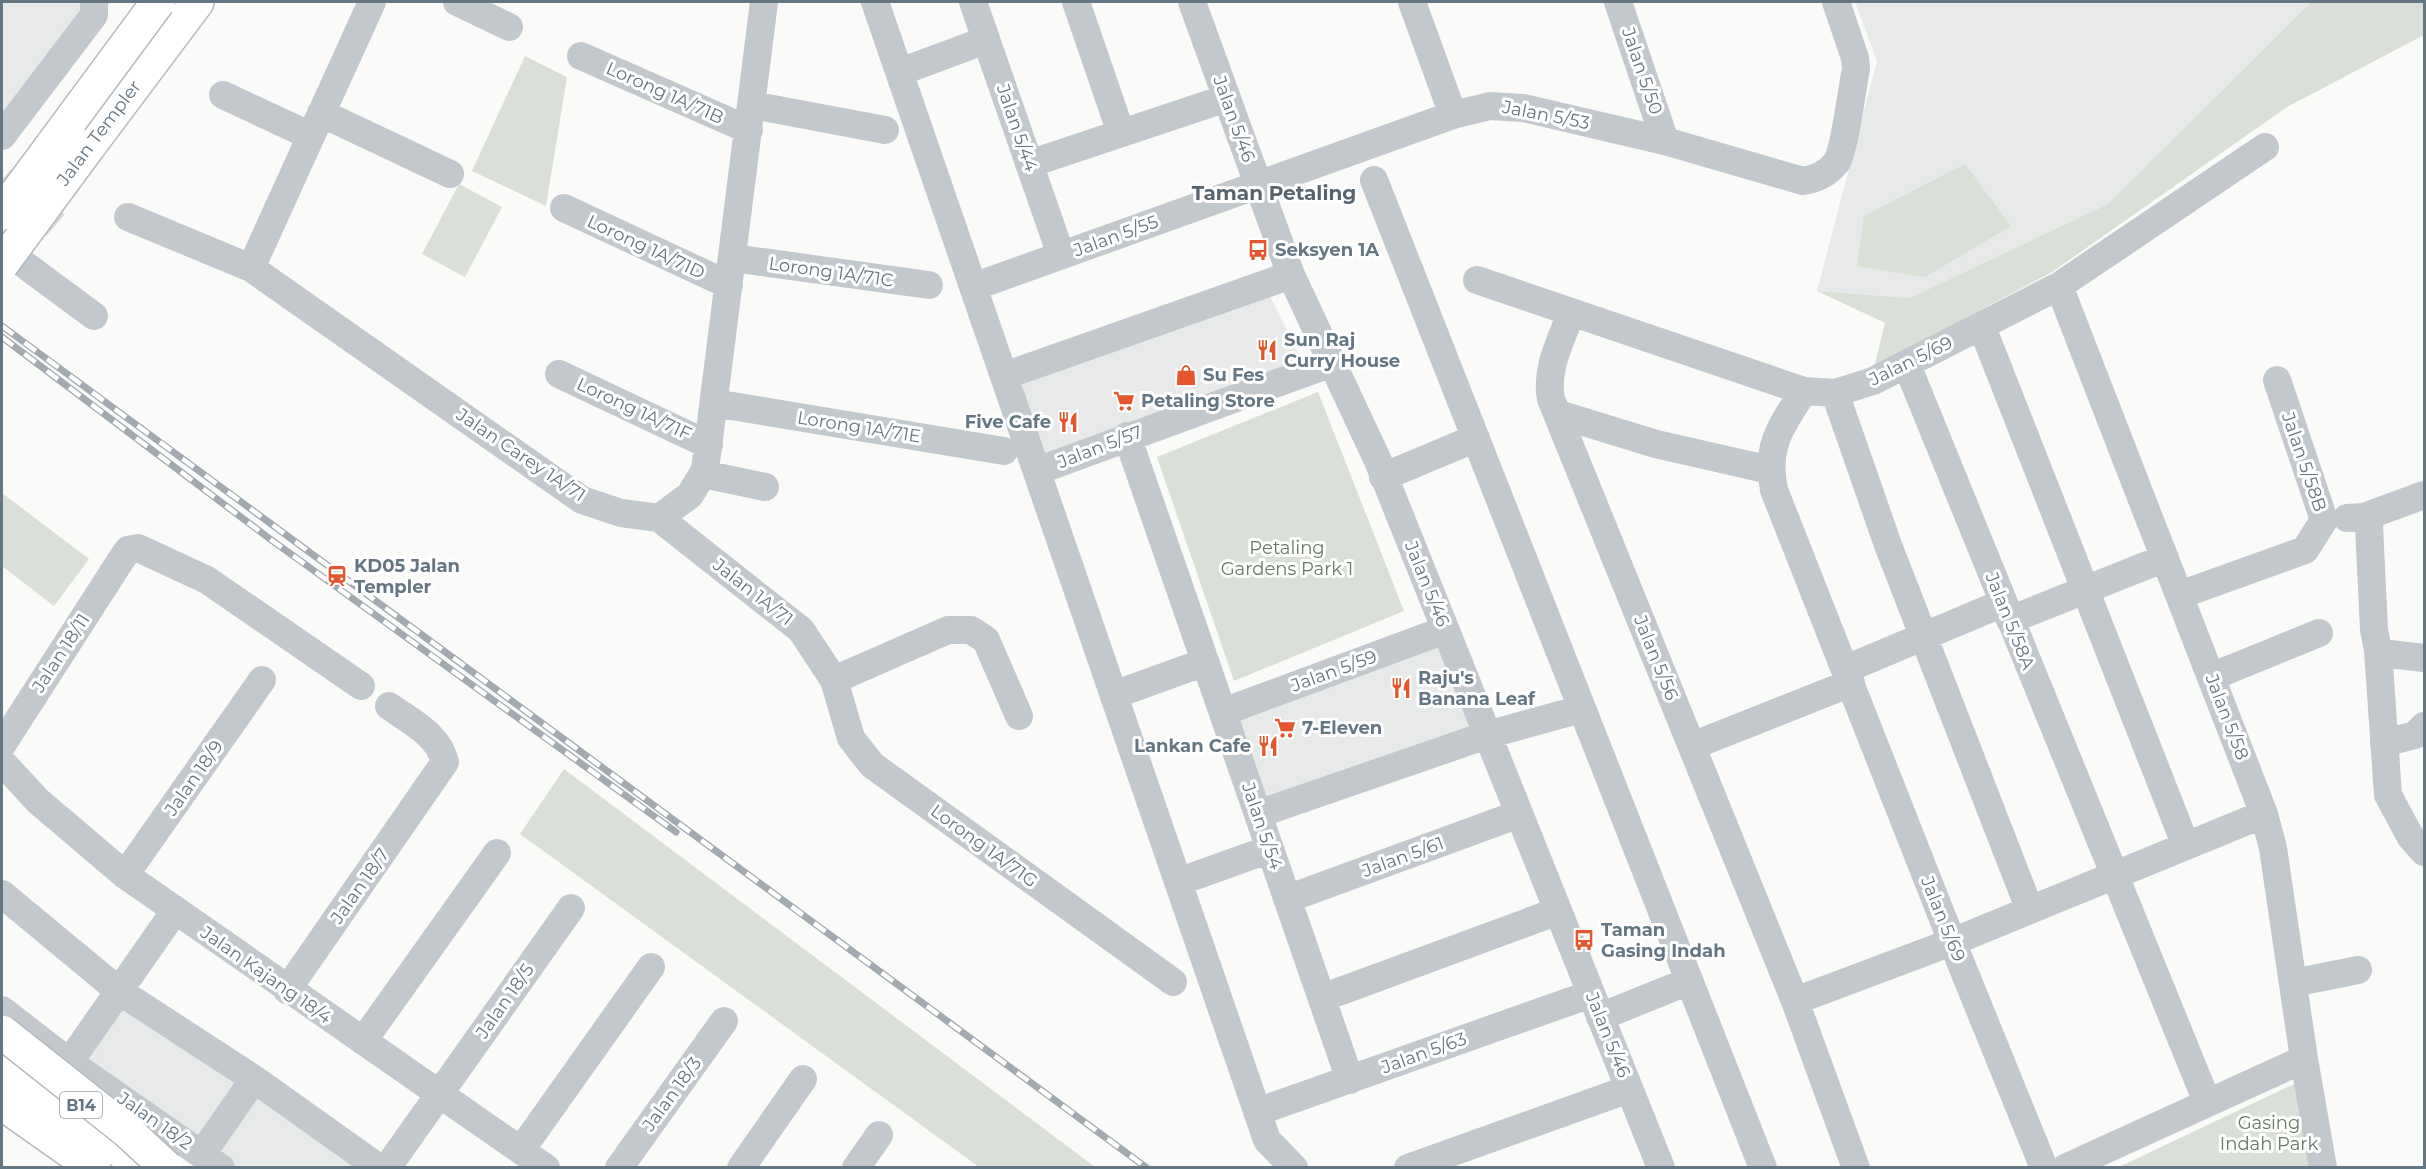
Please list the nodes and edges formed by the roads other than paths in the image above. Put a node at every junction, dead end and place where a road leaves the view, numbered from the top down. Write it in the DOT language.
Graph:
graph roads {
  1 [pos="94,2"];
  2 [pos="158,2"];
  3 [pos="197,2"];
  4 [pos="372,2"];
  5 [pos="457,2"];
  6 [pos="764,2"];
  7 [pos="875,2"];
  8 [pos="973,2"];
  9 [pos="1076,2"];
  10 [pos="1192,2"];
  11 [pos="1412,2"];
  12 [pos="1618,2"];
  13 [pos="1836,2"];
  14 [pos="509,27"];
  15 [pos="986,40"];
  16 [pos="580,56"];
  17 [pos="900,72"];
  18 [pos="223,95"];
  19 [pos="1227,98"];
  20 [pos="1453,115"];
  21 [pos="750,118"];
  22 [pos="316,125"];
  23 [pos="885,130"];
  24 [pos="1121,133"];
  25 [pos="2,136"];
  26 [pos="1665,141"];
  27 [pos="2265,147"];
  28 [pos="1029,164"];
  29 [pos="450,174"];
  30 [pos="1374,180"];
  31 [pos="1258,185"];
  32 [pos="564,208"];
  33 [pos="2,213"];
  34 [pos="128,217"];
  35 [pos="2,248"];
  36 [pos="1061,255"];
  37 [pos="2,264"];
  38 [pos="251,268"];
  39 [pos="731,272"];
  40 [pos="1291,275"];
  41 [pos="1477,280"];
  42 [pos="929,285"];
  43 [pos="2059,286"];
  44 [pos="973,287"];
  45 [pos="1571,313"];
  46 [pos="94,316"];
  47 [pos="1982,327"];
  48 [pos="1332,363"];
  49 [pos="1907,365"];
  50 [pos="559,374"];
  51 [pos="1004,376"];
  52 [pos="2277,380"];
  53 [pos="1804,391"];
  54 [pos="1835,393"];
  55 [pos="714,403"];
  56 [pos="1558,414"];
  57 [pos="1127,436"];
  58 [pos="1476,438"];
  59 [pos="709,445"];
  60 [pos="1004,451"];
  61 [pos="1770,470"];
  62 [pos="1037,471"];
  63 [pos="704,474"];
  64 [pos="1383,477"];
  65 [pos="765,487"];
  66 [pos="2424,495"];
  67 [pos="659,518"];
  68 [pos="2366,521"];
  69 [pos="2321,525"];
  70 [pos="2165,558"];
  71 [pos="2085,591"];
  72 [pos="2180,595"];
  73 [pos="2007,612"];
  74 [pos="1445,630"];
  75 [pos="2319,633"];
  76 [pos="1924,636"];
  77 [pos="2378,650"];
  78 [pos="2424,658"];
  79 [pos="1205,662"];
  80 [pos="1849,676"];
  81 [pos="2211,677"];
  82 [pos="262,680"];
  83 [pos="834,680"];
  84 [pos="361,686"];
  85 [pos="1114,694"];
  86 [pos="389,706"];
  87 [pos="1581,709"];
  88 [pos="1223,712"];
  89 [pos="1019,716"];
  90 [pos="2424,726"];
  91 [pos="1487,735"];
  92 [pos="2384,743"];
  93 [pos="2,745"];
  94 [pos="1692,746"];
  95 [pos="2,762"];
  96 [pos="1258,814"];
  97 [pos="1519,814"];
  98 [pos="2264,814"];
  99 [pos="2186,846"];
  100 [pos="1270,849"];
  101 [pos="2424,852"];
  102 [pos="497,853"];
  103 [pos="125,875"];
  104 [pos="2113,877"];
  105 [pos="1178,882"];
  106 [pos="2,894"];
  107 [pos="1287,899"];
  108 [pos="571,908"];
  109 [pos="2029,908"];
  110 [pos="1558,911"];
  111 [pos="174,912"];
  112 [pos="1953,942"];
  113 [pos="651,967"];
  114 [pos="2358,970"];
  115 [pos="1689,981"];
  116 [pos="1173,982"];
  117 [pos="2293,983"];
  118 [pos="287,990"];
  119 [pos="119,991"];
  120 [pos="1322,998"];
  121 [pos="1795,1001"];
  122 [pos="1596,1006"];
  123 [pos="2,1010"];
  124 [pos="724,1021"];
  125 [pos="2,1032"];
  126 [pos="363,1041"];
  127 [pos="2,1046"];
  128 [pos="2304,1059"];
  129 [pos="2,1065"];
  130 [pos="61,1074"];
  131 [pos="254,1079"];
  132 [pos="803,1079"];
  133 [pos="1350,1080"];
  134 [pos="1629,1089"];
  135 [pos="2203,1092"];
  136 [pos="439,1094"];
  137 [pos="2,1103"];
  138 [pos="1257,1112"];
  139 [pos="2,1118"];
  140 [pos="879,1135"];
  141 [pos="521,1150"];
  142 [pos="211,1161"];
  143 [pos="161,1166"];
  144 [pos="72,1167"];
  145 [pos="94,1167"];
  146 [pos="379,1167"];
  147 [pos="387,1167"];
  148 [pos="546,1167"];
  149 [pos="619,1167"];
  150 [pos="741,1167"];
  151 [pos="856,1167"];
  152 [pos="1294,1167"];
  153 [pos="1408,1167"];
  154 [pos="1661,1167"];
  155 [pos="1763,1167"];
  156 [pos="1856,1167"];
  157 [pos="2044,1167"];
  158 [pos="2065,1167"];
  159 [pos="2324,1167"];
  1 -- 25 [label="street"];
  2 -- 33 [label="main road, Jalan Templer, bridge"];
  3 -- 37 [label="main road, Jalan Templer, bridge"];
  4 -- 22 [label="street"];
  5 -- 14 [label="street"];
  6 -- 21 [label="street"];
  7 -- 17 [label="street"];
  8 -- 15 [label="street, Jalan 5/44"];
  9 -- 24 [label="street"];
  10 -- 19 [label="street, Jalan 5/46"];
  11 -- 20 [label="street"];
  12 -- 26 [label="street, Jalan 5/50"];
  13 -- 26 [label="street, Jalan 5/53"];
  15 -- 17 [label="street"];
  15 -- 28 [label="street, Jalan 5/44"];
  16 -- 21 [label="street, Lorong 1A/71B"];
  17 -- 44 [label="street"];
  18 -- 22 [label="street"];
  19 -- 24 [label="street"];
  19 -- 31 [label="street, Jalan 5/46"];
  20 -- 26 [label="street, Jalan 5/53"];
  20 -- 31 [label="street, Jalan 5/53"];
  21 -- 23 [label="street, Lorong 1A/71B"];
  21 -- 39 [label="street"];
  22 -- 29 [label="street"];
  22 -- 38 [label="street"];
  24 -- 28 [label="street"];
  27 -- 43 [label="street, Jalan 5/69"];
  28 -- 36 [label="street, Jalan 5/44"];
  30 -- 58 [label="street"];
  31 -- 36 [label="street, Jalan 5/55"];
  31 -- 40 [label="street, Jalan 5/46"];
  32 -- 39 [label="street, Lorong 1A/71D"];
  34 -- 38 [label="street, Jalan Carey 1A/71"];
  35 -- 46 [label="street"];
  36 -- 44 [label="street, Jalan 5/55"];
  38 -- 67 [label="street, Jalan Carey 1A/71"];
  39 -- 42 [label="street, Lorong 1A/71C"];
  39 -- 55 [label="street"];
  40 -- 48 [label="street, Jalan 5/46"];
  40 -- 51 [label="street"];
  41 -- 45 [label="street"];
  43 -- 47 [label="street, Jalan 5/69"];
  43 -- 70 [label="street, Jalan 5/58"];
  44 -- 51 [label="street"];
  45 -- 53 [label="street"];
  45 -- 56 [label="street, Jalan 5/56"];
  47 -- 49 [label="street, Jalan 5/69"];
  47 -- 71 [label="street"];
  48 -- 57 [label="street, Jalan 5/57"];
  48 -- 64 [label="street, Jalan 5/46"];
  49 -- 54 [label="street, Jalan 5/69"];
  49 -- 73 [label="street, Jalan 5/58A"];
  50 -- 59 [label="street, Lorong 1A/71F"];
  51 -- 62 [label="street"];
  52 -- 69 [label="street, Jalan 5/58B"];
  53 -- 54 [label="street, Jalan 5/69"];
  53 -- 61 [label="street, Jalan 5/69"];
  54 -- 76 [label="street"];
  55 -- 59 [label="street"];
  55 -- 60 [label="street, Lorong 1A/71E"];
  56 -- 61 [label="street"];
  56 -- 94 [label="street, Jalan 5/56"];
  57 -- 62 [label="street, Jalan 5/57"];
  57 -- 79 [label="street, Jalan 5/54"];
  58 -- 64 [label="street"];
  58 -- 87 [label="street"];
  59 -- 63 [label="street"];
  61 -- 80 [label="street, Jalan 5/69"];
  62 -- 85 [label="street"];
  63 -- 65 [label="street"];
  63 -- 67 [label="street"];
  64 -- 74 [label="street, Jalan 5/46"];
  66 -- 68 [label="street"];
  67 -- 83 [label="street, Jalan 1A/71"];
  68 -- 69 [label="street"];
  68 -- 77 [label="street"];
  69 -- 72 [label="street, Jalan 5/58B"];
  70 -- 71 [label="street"];
  70 -- 72 [label="street, Jalan 5/58"];
  71 -- 73 [label="street"];
  71 -- 99 [label="street"];
  72 -- 81 [label="street, Jalan 5/58"];
  73 -- 76 [label="street"];
  73 -- 104 [label="street, Jalan 5/58A"];
  74 -- 88 [label="street, Jalan 5/59"];
  74 -- 91 [label="street, Jalan 5/46"];
  75 -- 81 [label="street"];
  76 -- 80 [label="street"];
  76 -- 109 [label="street"];
  77 -- 78 [label="street"];
  77 -- 92 [label="street"];
  79 -- 85 [label="street"];
  79 -- 88 [label="street, Jalan 5/54"];
  80 -- 94 [label="street"];
  80 -- 112 [label="street, Jalan 5/69"];
  81 -- 98 [label="street, Jalan 5/58"];
  82 -- 103 [label="street, Jalan 18/9"];
  83 -- 89 [label="street"];
  83 -- 116 [label="street, Lorong 1A/71G"];
  84 -- 93 [label="street, Jalan 18/11"];
  85 -- 105 [label="street"];
  86 -- 118 [label="street, Jalan 18/7"];
  87 -- 91 [label="street"];
  87 -- 115 [label="street"];
  88 -- 96 [label="street, Jalan 5/54"];
  90 -- 92 [label="street"];
  91 -- 96 [label="street"];
  91 -- 97 [label="street, Jalan 5/46"];
  92 -- 101 [label="street"];
  94 -- 121 [label="street, Jalan 5/56"];
  95 -- 103 [label="street, Jalan Kajang 18/4"];
  96 -- 100 [label="street, Jalan 5/54"];
  97 -- 107 [label="street, Jalan 5/61"];
  97 -- 110 [label="street, Jalan 5/46"];
  98 -- 99 [label="street"];
  98 -- 117 [label="street, Jalan 5/58"];
  99 -- 104 [label="street"];
  100 -- 105 [label="street"];
  100 -- 107 [label="street, Jalan 5/54"];
  102 -- 126 [label="street"];
  103 -- 111 [label="street, Jalan Kajang 18/4"];
  104 -- 109 [label="street"];
  104 -- 135 [label="street, Jalan 5/58A"];
  105 -- 138 [label="street"];
  106 -- 119 [label="street"];
  107 -- 120 [label="street, Jalan 5/54"];
  108 -- 136 [label="street, Jalan 18/5"];
  109 -- 112 [label="street"];
  110 -- 120 [label="street"];
  110 -- 122 [label="street, Jalan 5/46"];
  111 -- 118 [label="street, Jalan Kajang 18/4"];
  111 -- 119 [label="street"];
  112 -- 121 [label="street"];
  112 -- 157 [label="street, Jalan 5/69"];
  113 -- 141 [label="street"];
  114 -- 117 [label="street"];
  115 -- 122 [label="street, Jalan 5/63"];
  115 -- 155 [label="street"];
  117 -- 128 [label="street, Jalan 5/58"];
  118 -- 126 [label="street, Jalan Kajang 18/4"];
  119 -- 130 [label="street"];
  119 -- 131 [label="street"];
  120 -- 133 [label="street, Jalan 5/54"];
  121 -- 156 [label="street, Jalan 5/56"];
  122 -- 133 [label="street, Jalan 5/63"];
  122 -- 134 [label="street, Jalan 5/46"];
  123 -- 130 [label="street, Jalan 18/2"];
  124 -- 149 [label="street, Jalan 18/3"];
  125 -- 143 [label="main road, bridge"];
  126 -- 136 [label="street, Jalan Kajang 18/4"];
  127 -- 130 [label="main road, B14"];
  128 -- 158 [label="street"];
  128 -- 159 [label="street, Jalan 5/58"];
  129 -- 143 [label="main road"];
  130 -- 142 [label="street, Jalan 18/2"];
  130 -- 143 [label="main road, B14"];
  131 -- 142 [label="street"];
  131 -- 146 [label="street"];
  132 -- 150 [label="street"];
  133 -- 138 [label="street, Jalan 5/63"];
  134 -- 153 [label="street"];
  134 -- 154 [label="street, Jalan 5/46"];
  136 -- 141 [label="street, Jalan Kajang 18/4"];
  136 -- 147 [label="street, Jalan 18/5"];
  137 -- 145 [label="main road"];
  138 -- 152 [label="street"];
  139 -- 144 [label="main road"];
  140 -- 151 [label="street"];
  141 -- 148 [label="street, Jalan Kajang 18/4"];
}
